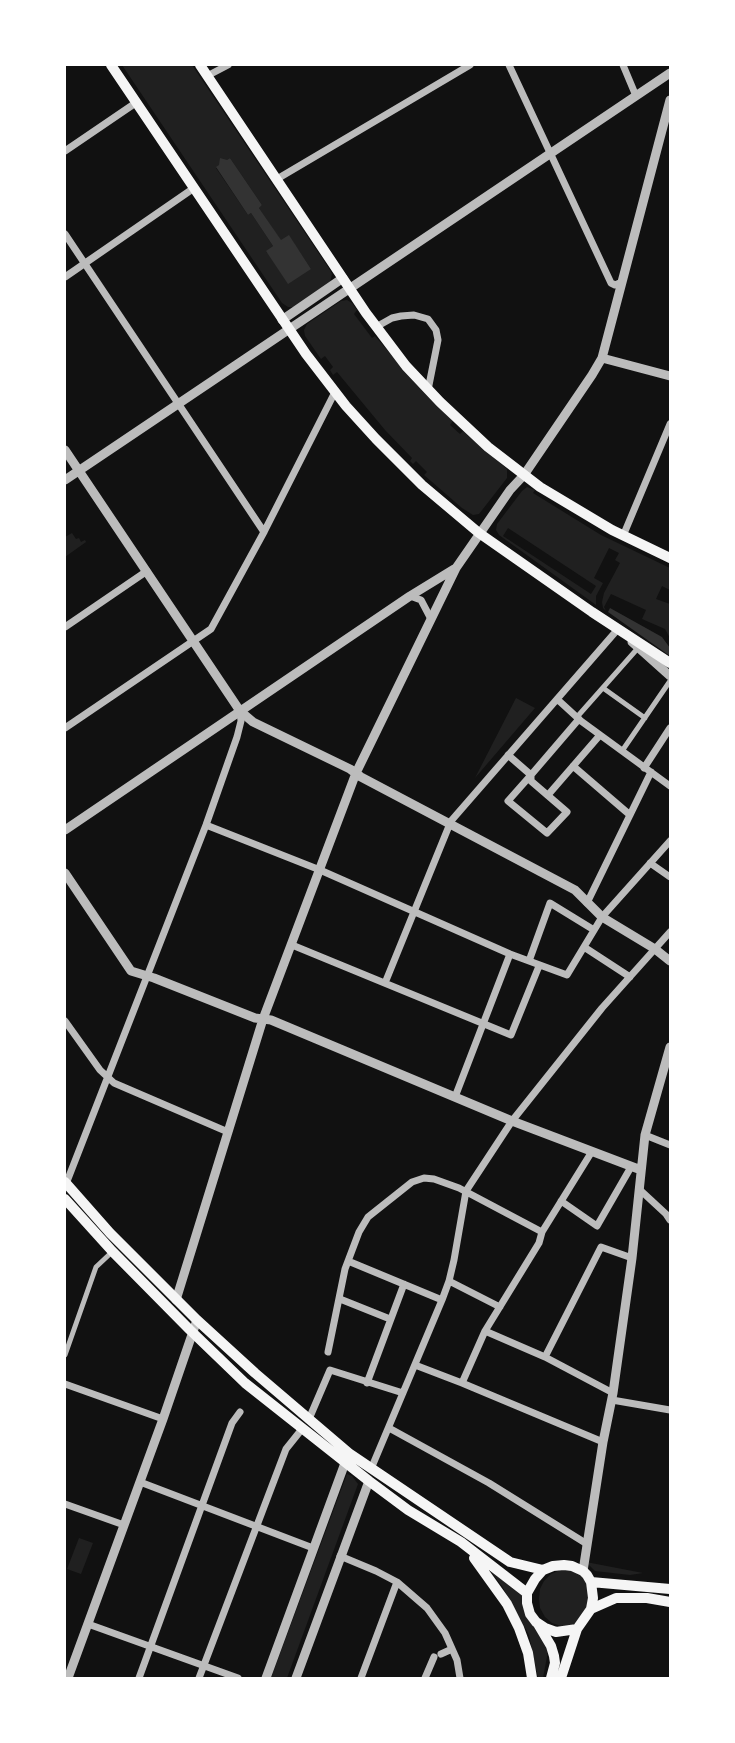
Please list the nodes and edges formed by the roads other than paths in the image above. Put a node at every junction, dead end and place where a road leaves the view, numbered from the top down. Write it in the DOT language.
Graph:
graph roads {
  1 [pos="111,65"];
  2 [pos="200,65"];
  3 [pos="228,65"];
  4 [pos="470,65"];
  5 [pos="509,65"];
  6 [pos="623,65"];
  7 [pos="208,75"];
  8 [pos="668,76"];
  9 [pos="636,96"];
  10 [pos="670,100"];
  11 [pos="136,102"];
  12 [pos="666,137"];
  13 [pos="65,151"];
  14 [pos="551,153"];
  15 [pos="277,179"];
  16 [pos="194,188"];
  17 [pos="65,234"];
  18 [pos="85,264"];
  19 [pos="65,277"];
  20 [pos="622,282"];
  21 [pos="346,283"];
  22 [pos="282,320"];
  23 [pos="376,327"];
  24 [pos="289,330"];
  25 [pos="602,358"];
  26 [pos="670,376"];
  27 [pos="428,390"];
  28 [pos="335,392"];
  29 [pos="178,403"];
  30 [pos="670,424"];
  31 [pos="65,450"];
  32 [pos="79,471"];
  33 [pos="524,475"];
  34 [pos="65,480"];
  35 [pos="264,532"];
  36 [pos="479,533"];
  37 [pos="623,536"];
  38 [pos="670,558"];
  39 [pos="456,568"];
  40 [pos="147,571"];
  41 [pos="410,596"];
  42 [pos="431,619"];
  43 [pos="65,627"];
  44 [pos="618,629"];
  45 [pos="193,641"];
  46 [pos="638,648"];
  47 [pos="670,663"];
  48 [pos="670,678"];
  49 [pos="603,688"];
  50 [pos="557,699"];
  51 [pos="240,711"];
  52 [pos="578,718"];
  53 [pos="645,718"];
  54 [pos="65,728"];
  55 [pos="670,728"];
  56 [pos="600,735"];
  57 [pos="622,751"];
  58 [pos="508,755"];
  59 [pos="573,766"];
  60 [pos="647,770"];
  61 [pos="356,773"];
  62 [pos="531,775"];
  63 [pos="670,786"];
  64 [pos="548,795"];
  65 [pos="630,815"];
  66 [pos="450,824"];
  67 [pos="206,825"];
  68 [pos="65,830"];
  69 [pos="670,841"];
  70 [pos="650,863"];
  71 [pos="320,870"];
  72 [pos="65,873"];
  73 [pos="670,877"];
  74 [pos="587,903"];
  75 [pos="415,911"];
  76 [pos="602,918"];
  77 [pos="594,930"];
  78 [pos="670,932"];
  79 [pos="292,944"];
  80 [pos="584,947"];
  81 [pos="654,949"];
  82 [pos="510,954"];
  83 [pos="529,961"];
  84 [pos="670,961"];
  85 [pos="539,966"];
  86 [pos="147,976"];
  87 [pos="629,977"];
  88 [pos="385,983"];
  89 [pos="263,1019"];
  90 [pos="65,1021"];
  91 [pos="483,1024"];
  92 [pos="670,1050"];
  93 [pos="107,1078"];
  94 [pos="454,1097"];
  95 [pos="512,1121"];
  96 [pos="228,1132"];
  97 [pos="645,1135"];
  98 [pos="670,1145"];
  99 [pos="591,1153"];
  100 [pos="636,1169"];
  101 [pos="66,1183"];
  102 [pos="639,1189"];
  103 [pos="466,1191"];
  104 [pos="66,1201"];
  105 [pos="561,1202"];
  106 [pos="670,1220"];
  107 [pos="542,1232"];
  108 [pos="112,1251"];
  109 [pos="632,1258"];
  110 [pos="348,1261"];
  111 [pos="449,1281"];
  112 [pos="404,1284"];
  113 [pos="340,1299"];
  114 [pos="176,1300"];
  115 [pos="442,1300"];
  116 [pos="500,1307"];
  117 [pos="390,1319"];
  118 [pos="197,1320"];
  119 [pos="485,1331"];
  120 [pos="192,1333"];
  121 [pos="328,1352"];
  122 [pos="65,1355"];
  123 [pos="545,1357"];
  124 [pos="415,1365"];
  125 [pos="368,1382"];
  126 [pos="462,1383"];
  127 [pos="65,1384"];
  128 [pos="403,1393"];
  129 [pos="612,1396"];
  130 [pos="670,1410"];
  131 [pos="240,1412"];
  132 [pos="163,1419"];
  133 [pos="305,1424"];
  134 [pos="388,1428"];
  135 [pos="603,1442"];
  136 [pos="345,1463"];
  137 [pos="371,1469"];
  138 [pos="369,1481"];
  139 [pos="140,1482"];
  140 [pos="65,1504"];
  141 [pos="201,1504"];
  142 [pos="124,1525"];
  143 [pos="258,1527"];
  144 [pos="461,1542"];
  145 [pos="587,1544"];
  146 [pos="313,1548"];
  147 [pos="340,1556"];
  148 [pos="543,1570"];
  149 [pos="583,1571"];
  150 [pos="397,1582"];
  151 [pos="591,1582"];
  152 [pos="670,1588"];
  153 [pos="527,1593"];
  154 [pos="670,1602"];
  155 [pos="591,1609"];
  156 [pos="536,1622"];
  157 [pos="88,1624"];
  158 [pos="576,1629"];
  159 [pos="151,1647"];
  160 [pos="452,1649"];
  161 [pos="204,1665"];
  162 [pos="68,1678"];
  163 [pos="139,1678"];
  164 [pos="199,1678"];
  165 [pos="238,1678"];
  166 [pos="266,1678"];
  167 [pos="296,1678"];
  168 [pos="361,1678"];
  169 [pos="425,1678"];
  170 [pos="460,1678"];
  171 [pos="532,1678"];
  172 [pos="551,1678"];
  173 [pos="561,1678"];
  1 -- 11 [label="main road"];
  2 -- 7 [label="main road"];
  3 -- 7 [label="street"];
  4 -- 15 [label="street"];
  5 -- 14 [label="street"];
  6 -- 9 [label="street"];
  7 -- 15 [label="main road"];
  8 -- 9 [label="street"];
  9 -- 14 [label="street"];
  10 -- 12 [label="street"];
  11 -- 13 [label="street"];
  11 -- 16 [label="main road"];
  12 -- 20 [label="street"];
  14 -- 20 [label="street"];
  14 -- 21 [label="street"];
  15 -- 21 [label="main road"];
  16 -- 18 [label="street"];
  16 -- 22 [label="main road"];
  17 -- 18 [label="street"];
  18 -- 19 [label="street"];
  18 -- 29 [label="street"];
  20 -- 25 [label="street"];
  21 -- 22 [label="street"];
  21 -- 23 [label="main road"];
  21 -- 24 [label="street"];
  22 -- 24 [label="main road"];
  23 -- 27 [label="main road"];
  23 -- 27 [label="street"];
  24 -- 28 [label="main road"];
  24 -- 29 [label="street"];
  25 -- 26 [label="street"];
  25 -- 33 [label="street"];
  27 -- 33 [label="main road"];
  28 -- 35 [label="street"];
  28 -- 36 [label="main road"];
  29 -- 32 [label="street"];
  29 -- 35 [label="street"];
  30 -- 37 [label="street"];
  31 -- 32 [label="street"];
  32 -- 34 [label="street"];
  32 -- 40 [label="street"];
  33 -- 36 [label="street"];
  33 -- 37 [label="main road"];
  35 -- 45 [label="street"];
  36 -- 39 [label="street"];
  36 -- 44 [label="main road"];
  37 -- 38 [label="main road"];
  39 -- 41 [label="street"];
  39 -- 42 [label="street"];
  40 -- 43 [label="street"];
  40 -- 45 [label="street"];
  41 -- 42 [label="street"];
  41 -- 51 [label="street"];
  42 -- 61 [label="street"];
  44 -- 46 [label="street"];
  44 -- 47 [label="main road"];
  44 -- 50 [label="street"];
  45 -- 51 [label="street"];
  45 -- 54 [label="street"];
  46 -- 48 [label="street"];
  46 -- 49 [label="street"];
  48 -- 53 [label="street"];
  49 -- 52 [label="street"];
  49 -- 53 [label="street"];
  50 -- 52 [label="street"];
  50 -- 58 [label="street"];
  51 -- 61 [label="street"];
  51 -- 67 [label="street"];
  51 -- 68 [label="street"];
  52 -- 56 [label="street"];
  52 -- 62 [label="street"];
  53 -- 57 [label="street"];
  55 -- 60 [label="street"];
  56 -- 57 [label="street"];
  56 -- 59 [label="street"];
  57 -- 60 [label="street"];
  58 -- 62 [label="street"];
  58 -- 66 [label="street"];
  59 -- 64 [label="street"];
  59 -- 65 [label="street"];
  60 -- 63 [label="street"];
  60 -- 65 [label="street"];
  61 -- 66 [label="street"];
  61 -- 71 [label="street"];
  62 -- 64 [label="street"];
  62 -- 64 [label="street"];
  65 -- 74 [label="street"];
  66 -- 74 [label="street"];
  66 -- 75 [label="street"];
  67 -- 71 [label="street"];
  67 -- 86 [label="street"];
  69 -- 70 [label="street"];
  70 -- 73 [label="street"];
  70 -- 76 [label="street"];
  71 -- 75 [label="street"];
  71 -- 79 [label="street"];
  72 -- 86 [label="street"];
  74 -- 76 [label="street"];
  75 -- 82 [label="street"];
  75 -- 88 [label="street"];
  76 -- 77 [label="street"];
  76 -- 81 [label="street"];
  77 -- 80 [label="street"];
  77 -- 83 [label="street"];
  78 -- 81 [label="street"];
  79 -- 88 [label="street"];
  79 -- 89 [label="street"];
  80 -- 85 [label="street"];
  80 -- 87 [label="street"];
  81 -- 84 [label="street"];
  81 -- 87 [label="street"];
  82 -- 83 [label="street"];
  82 -- 91 [label="street"];
  83 -- 85 [label="street"];
  85 -- 91 [label="street"];
  86 -- 89 [label="street"];
  86 -- 93 [label="street"];
  87 -- 95 [label="street"];
  88 -- 91 [label="street"];
  89 -- 94 [label="street"];
  89 -- 96 [label="street"];
  90 -- 93 [label="street"];
  91 -- 94 [label="street"];
  92 -- 97 [label="street"];
  93 -- 96 [label="street"];
  93 -- 101 [label="street"];
  94 -- 95 [label="street"];
  95 -- 99 [label="street"];
  95 -- 103 [label="street"];
  96 -- 114 [label="street"];
  97 -- 98 [label="street"];
  97 -- 100 [label="street"];
  99 -- 100 [label="street"];
  99 -- 105 [label="street"];
  100 -- 102 [label="street"];
  100 -- 105 [label="street"];
  101 -- 114 [label="main road"];
  102 -- 106 [label="street"];
  102 -- 109 [label="street"];
  103 -- 107 [label="street"];
  103 -- 110 [label="street"];
  103 -- 111 [label="street"];
  104 -- 108 [label="main road"];
  105 -- 107 [label="street"];
  107 -- 116 [label="street"];
  108 -- 120 [label="main road"];
  108 -- 122 [label="street"];
  109 -- 123 [label="street"];
  109 -- 129 [label="street"];
  110 -- 112 [label="street"];
  110 -- 113 [label="street"];
  111 -- 115 [label="street"];
  111 -- 116 [label="street"];
  112 -- 115 [label="street"];
  112 -- 117 [label="street"];
  113 -- 117 [label="street"];
  113 -- 121 [label="street"];
  114 -- 118 [label="main road"];
  115 -- 124 [label="street"];
  116 -- 119 [label="street"];
  117 -- 125 [label="street"];
  118 -- 120 [label="street"];
  118 -- 133 [label="main road"];
  119 -- 123 [label="street"];
  119 -- 126 [label="street"];
  120 -- 132 [label="street"];
  120 -- 133 [label="main road"];
  123 -- 129 [label="street"];
  124 -- 126 [label="street"];
  124 -- 128 [label="street"];
  125 -- 128 [label="street"];
  125 -- 133 [label="street"];
  126 -- 135 [label="street"];
  127 -- 132 [label="street"];
  128 -- 134 [label="street"];
  129 -- 130 [label="street"];
  129 -- 135 [label="street"];
  131 -- 141 [label="street"];
  132 -- 139 [label="street"];
  133 -- 136 [label="main road"];
  133 -- 137 [label="main road"];
  133 -- 143 [label="street"];
  134 -- 137 [label="street"];
  134 -- 145 [label="street"];
  135 -- 145 [label="street"];
  136 -- 138 [label="main road"];
  136 -- 146 [label="street"];
  137 -- 148 [label="main road"];
  138 -- 144 [label="main road"];
  138 -- 147 [label="street"];
  139 -- 141 [label="street"];
  139 -- 142 [label="street"];
  140 -- 142 [label="street"];
  141 -- 143 [label="street"];
  141 -- 159 [label="street"];
  142 -- 157 [label="street"];
  143 -- 146 [label="street"];
  143 -- 161 [label="street"];
  144 -- 153 [label="main road"];
  144 -- 171 [label="main road"];
  145 -- 149 [label="street"];
  146 -- 166 [label="street"];
  147 -- 150 [label="street"];
  147 -- 167 [label="street"];
  148 -- 149 [label="main road"];
  148 -- 153 [label="main road"];
  149 -- 151 [label="main road"];
  150 -- 160 [label="street"];
  150 -- 168 [label="street"];
  151 -- 152 [label="main road"];
  151 -- 155 [label="main road"];
  153 -- 156 [label="main road"];
  154 -- 155 [label="main road"];
  155 -- 158 [label="main road"];
  156 -- 158 [label="main road"];
  156 -- 172 [label="main road"];
  157 -- 159 [label="street"];
  157 -- 162 [label="street"];
  158 -- 173 [label="main road"];
  159 -- 161 [label="street"];
  159 -- 163 [label="street"];
  160 -- 169 [label="street"];
  160 -- 170 [label="street"];
  161 -- 164 [label="street"];
  161 -- 165 [label="street"];
}
